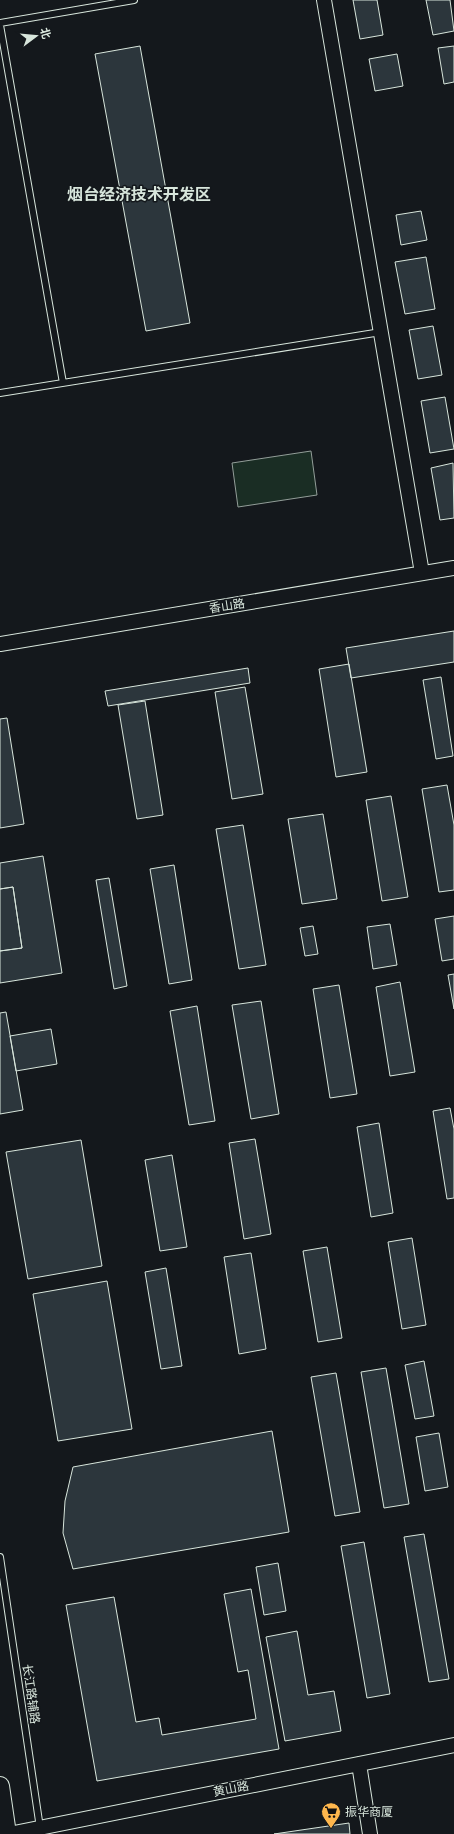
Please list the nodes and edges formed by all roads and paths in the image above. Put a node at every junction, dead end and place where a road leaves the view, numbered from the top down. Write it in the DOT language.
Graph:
graph roads {
  1 [pos="134,0"];
  2 [pos="324,0"];
  3 [pos="0,24"];
  4 [pos="381,332"];
  5 [pos="63,383"];
  6 [pos="0,393"];
  7 [pos="454,568"];
  8 [pos="422,573"];
  9 [pos="0,644"];
  10 [pos="0,1557"];
  11 [pos="454,1744"];
  12 [pos="358,1764"];
  13 [pos="0,1786"];
  14 [pos="41,1830"];
  15 [pos="8,1834"];
  16 [pos="370,1834"];
  1 -- 3 [label="lane"];
  2 -- 4 [label="street"];
  3 -- 5 [label="lane"];
  4 -- 5 [label="lane"];
  4 -- 8 [label="street"];
  5 -- 6 [label="lane"];
  7 -- 8 [label="street, 香山路"];
  8 -- 9 [label="street, 香山路"];
  10 -- 14 [label="lane, 长江路辅路"];
  11 -- 12 [label="street, 黄山路"];
  12 -- 14 [label="street, 黄山路"];
  12 -- 16 [label="street"];
  13 -- 15 [label="main road"];
  14 -- 15 [label="street, 黄山路"];
}
